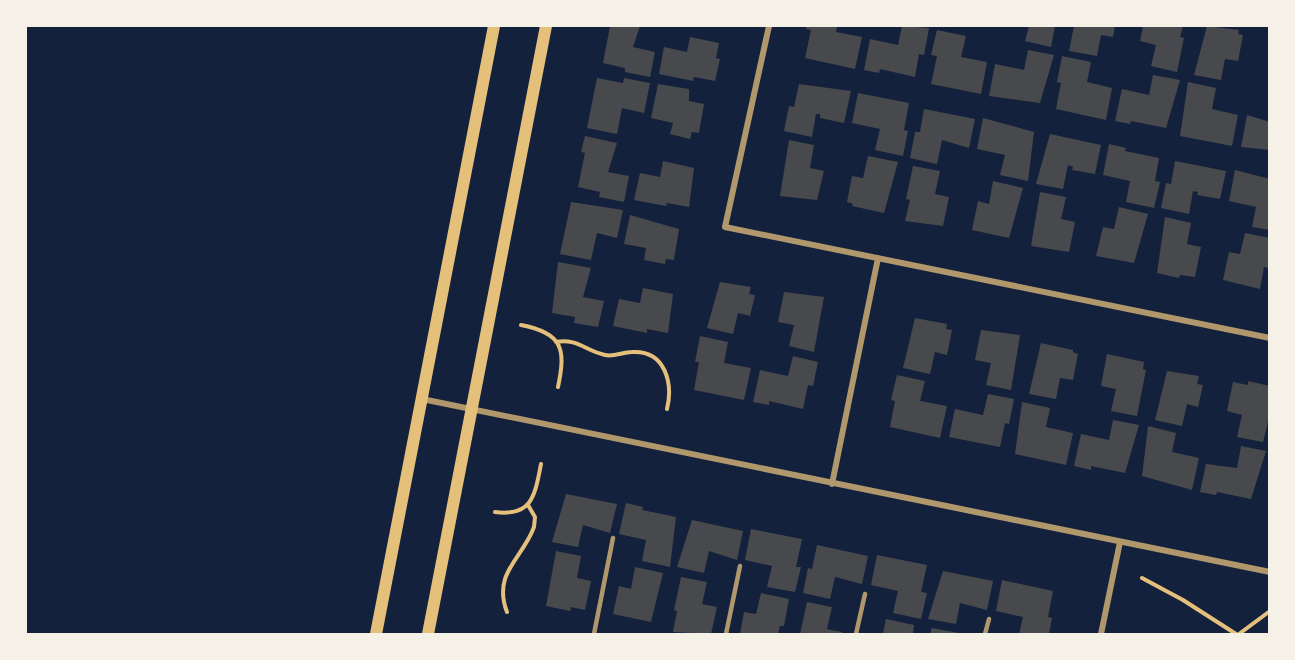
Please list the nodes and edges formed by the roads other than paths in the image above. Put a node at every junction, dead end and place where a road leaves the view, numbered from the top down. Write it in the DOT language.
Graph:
graph roads {
  1 [pos="494,26"];
  2 [pos="546,26"];
  3 [pos="769,26"];
  4 [pos="878,258"];
  5 [pos="1269,338"];
  6 [pos="422,399"];
  7 [pos="471,409"];
  8 [pos="832,484"];
  9 [pos="613,538"];
  10 [pos="1120,542"];
  11 [pos="740,566"];
  12 [pos="1269,572"];
  13 [pos="865,594"];
  14 [pos="989,619"];
  15 [pos="376,634"];
  16 [pos="428,634"];
  17 [pos="594,634"];
  18 [pos="726,634"];
  19 [pos="856,634"];
  20 [pos="986,634"];
  21 [pos="1101,634"];
  1 -- 6 [label="main road"];
  2 -- 7 [label="main road"];
  3 -- 4 [label="street"];
  4 -- 5 [label="street"];
  4 -- 8 [label="street"];
  6 -- 7 [label="street"];
  6 -- 15 [label="main road"];
  7 -- 8 [label="street"];
  7 -- 16 [label="main road"];
  8 -- 10 [label="street"];
  9 -- 17 [label="lane"];
  10 -- 12 [label="street"];
  10 -- 21 [label="street"];
  11 -- 18 [label="lane"];
  13 -- 19 [label="lane"];
  14 -- 20 [label="lane"];
}
